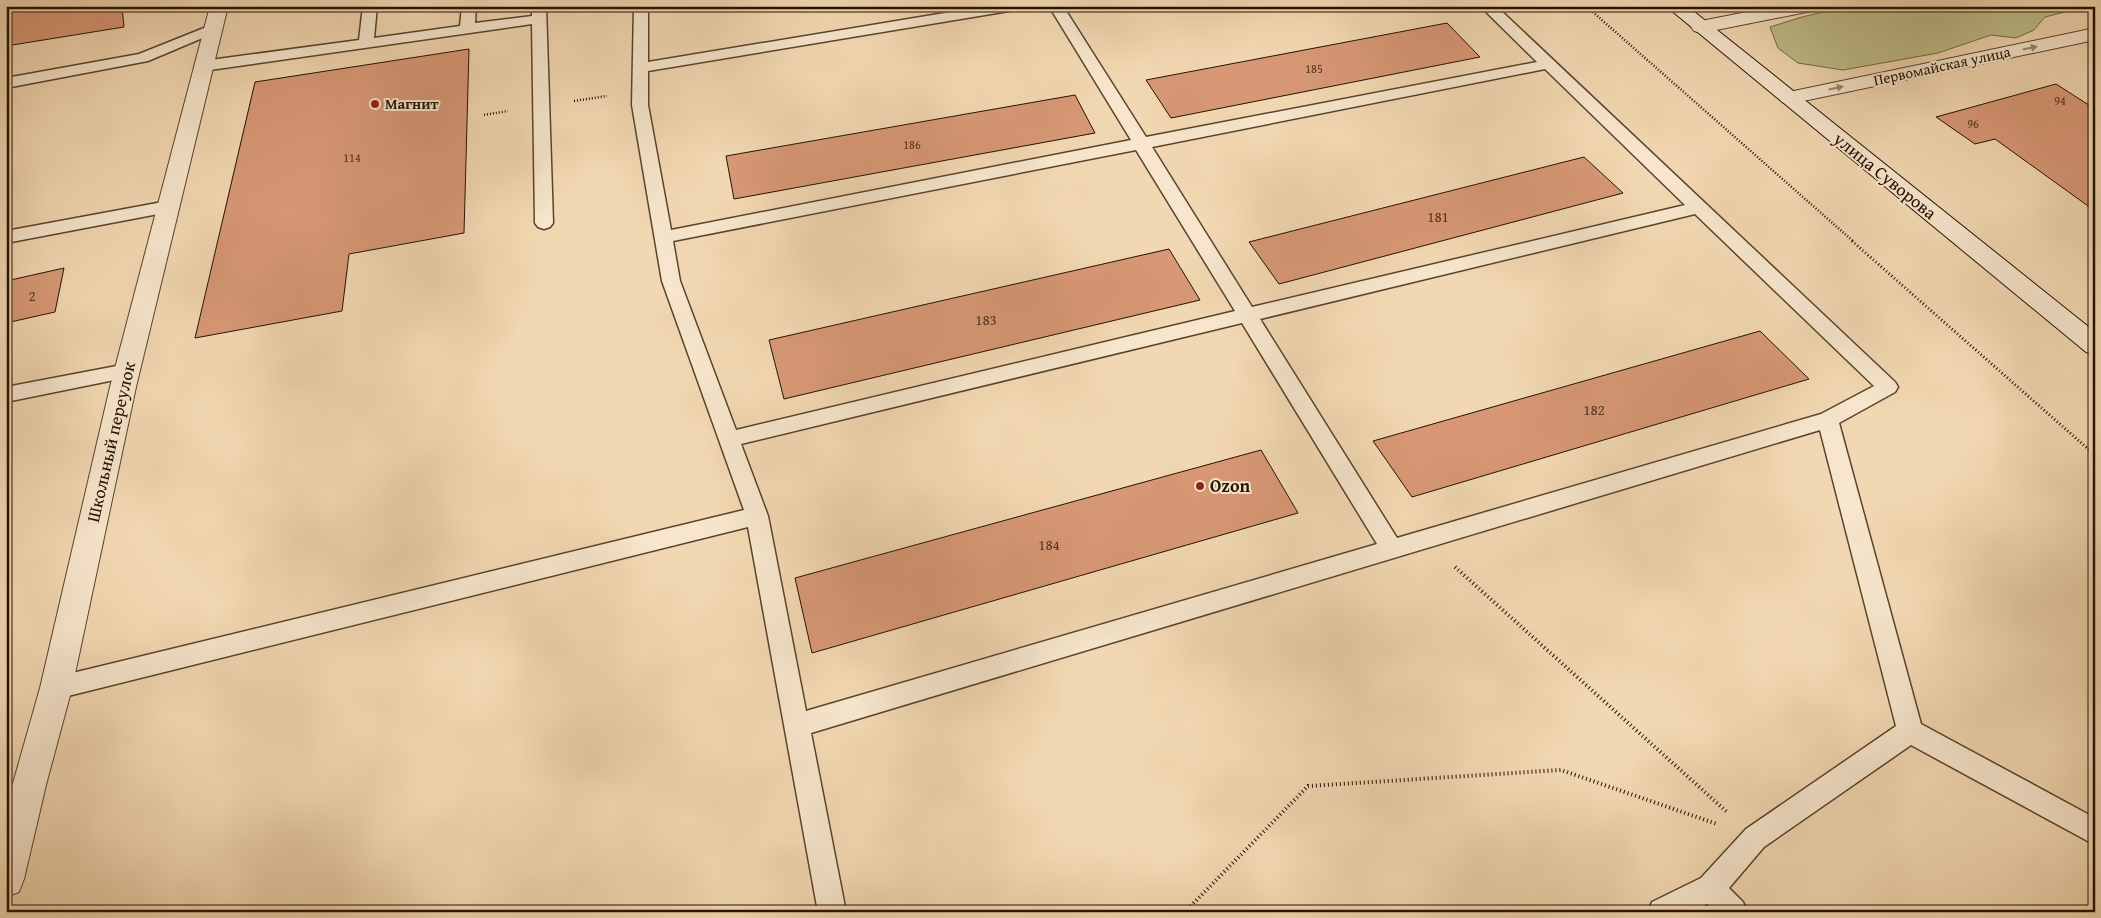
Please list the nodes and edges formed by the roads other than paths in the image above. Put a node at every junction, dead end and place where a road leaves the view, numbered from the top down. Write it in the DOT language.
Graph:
graph roads {
  1 [pos="370,6"];
  2 [pos="470,6"];
  3 [pos="641,6"];
  4 [pos="1015,6"];
  5 [pos="1056,6"];
  6 [pos="1487,6"];
  7 [pos="1675,6"];
  8 [pos="1808,6"];
  9 [pos="539,12"];
  10 [pos="217,17"];
  11 [pos="1701,27"];
  12 [pos="467,29"];
  13 [pos="2095,34"];
  14 [pos="366,43"];
  15 [pos="1548,64"];
  16 [pos="203,66"];
  17 [pos="641,68"];
  18 [pos="6,83"];
  19 [pos="1789,98"];
  20 [pos="1141,143"];
  21 [pos="168,207"];
  22 [pos="1699,207"];
  23 [pos="544,223"];
  24 [pos="6,237"];
  25 [pos="664,237"];
  26 [pos="1246,315"];
  27 [pos="2095,346"];
  28 [pos="127,371"];
  29 [pos="6,395"];
  30 [pos="1828,420"];
  31 [pos="730,439"];
  32 [pos="757,516"];
  33 [pos="1392,550"];
  34 [pos="56,688"];
  35 [pos="796,726"];
  36 [pos="1910,731"];
  37 [pos="18,788"];
  38 [pos="2095,832"];
  39 [pos="6,879"];
  40 [pos="1711,888"];
  41 [pos="832,912"];
  42 [pos="1662,912"];
  43 [pos="1733,912"];
  1 -- 14 [label="lane"];
  2 -- 12 [label="lane"];
  3 -- 17 [label="lane"];
  4 -- 17 [label="lane"];
  5 -- 20 [label="lane"];
  6 -- 15 [label="lane"];
  7 -- 11 [label="street, улица Суворова"];
  8 -- 11 [label="street"];
  9 -- 12 [label="lane"];
  9 -- 23 [label="lane"];
  10 -- 16 [label="street, Школьный переулок"];
  10 -- 18 [label="lane"];
  11 -- 19 [label="street, улица Суворова"];
  12 -- 14 [label="lane"];
  19 -- 13 [label="street, Первомайская улица, one-way"];
  14 -- 16 [label="lane"];
  15 -- 20 [label="lane"];
  15 -- 22 [label="lane"];
  16 -- 21 [label="street, Школьный переулок"];
  17 -- 25 [label="lane"];
  19 -- 27 [label="street, улица Суворова"];
  20 -- 25 [label="lane"];
  20 -- 26 [label="lane"];
  21 -- 24 [label="lane"];
  21 -- 28 [label="street, Школьный переулок"];
  22 -- 26 [label="lane"];
  22 -- 30 [label="lane"];
  25 -- 31 [label="lane"];
  26 -- 31 [label="lane"];
  26 -- 33 [label="lane"];
  28 -- 29 [label="lane"];
  28 -- 34 [label="street, Школьный переулок"];
  30 -- 33 [label="lane"];
  30 -- 36 [label="lane"];
  31 -- 32 [label="lane"];
  32 -- 34 [label="lane"];
  32 -- 35 [label="lane"];
  33 -- 35 [label="lane"];
  34 -- 37 [label="street, Школьный переулок"];
  35 -- 41 [label="lane"];
  36 -- 38 [label="lane"];
  36 -- 40 [label="lane"];
  37 -- 39 [label="street, Школьный переулок"];
  40 -- 42 [label="lane"];
  40 -- 43 [label="lane"];
}
